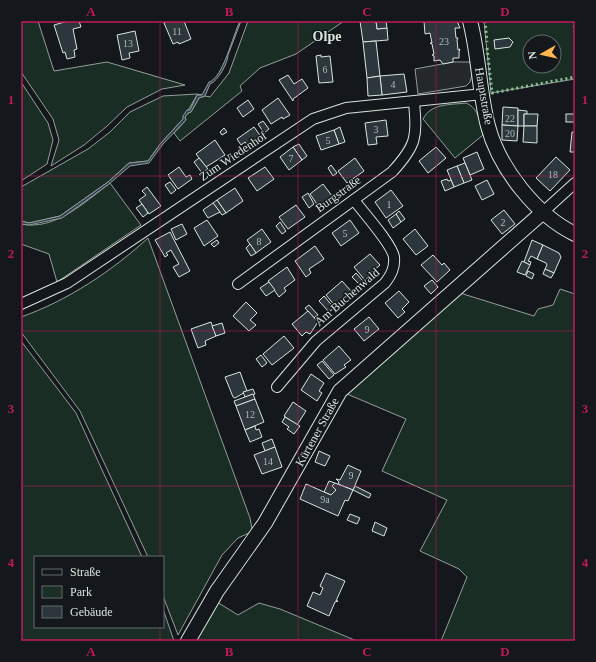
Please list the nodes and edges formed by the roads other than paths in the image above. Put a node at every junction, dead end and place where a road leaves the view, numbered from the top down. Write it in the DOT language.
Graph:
graph roads {
  1 [pos="470,21"];
  2 [pos="483,94"];
  3 [pos="414,102"];
  4 [pos="575,183"];
  5 [pos="354,200"];
  6 [pos="542,213"];
  7 [pos="575,234"];
  8 [pos="238,284"];
  9 [pos="21,304"];
  10 [pos="277,387"];
  11 [pos="188,641"];
  1 -- 2 [label="street, Hauptstraße"];
  2 -- 3 [label="street, Zum Wiedenhof"];
  2 -- 6 [label="street, Hauptstraße"];
  3 -- 5 [label="street, Burgstraße"];
  3 -- 9 [label="street, Zum Wiedenhof"];
  4 -- 6 [label="street"];
  5 -- 8 [label="street, Burgstraße"];
  5 -- 10 [label="street, Am Buchenwald"];
  6 -- 7 [label="street, Hauptstraße"];
  6 -- 11 [label="street, Kürtener Straße"];
}
